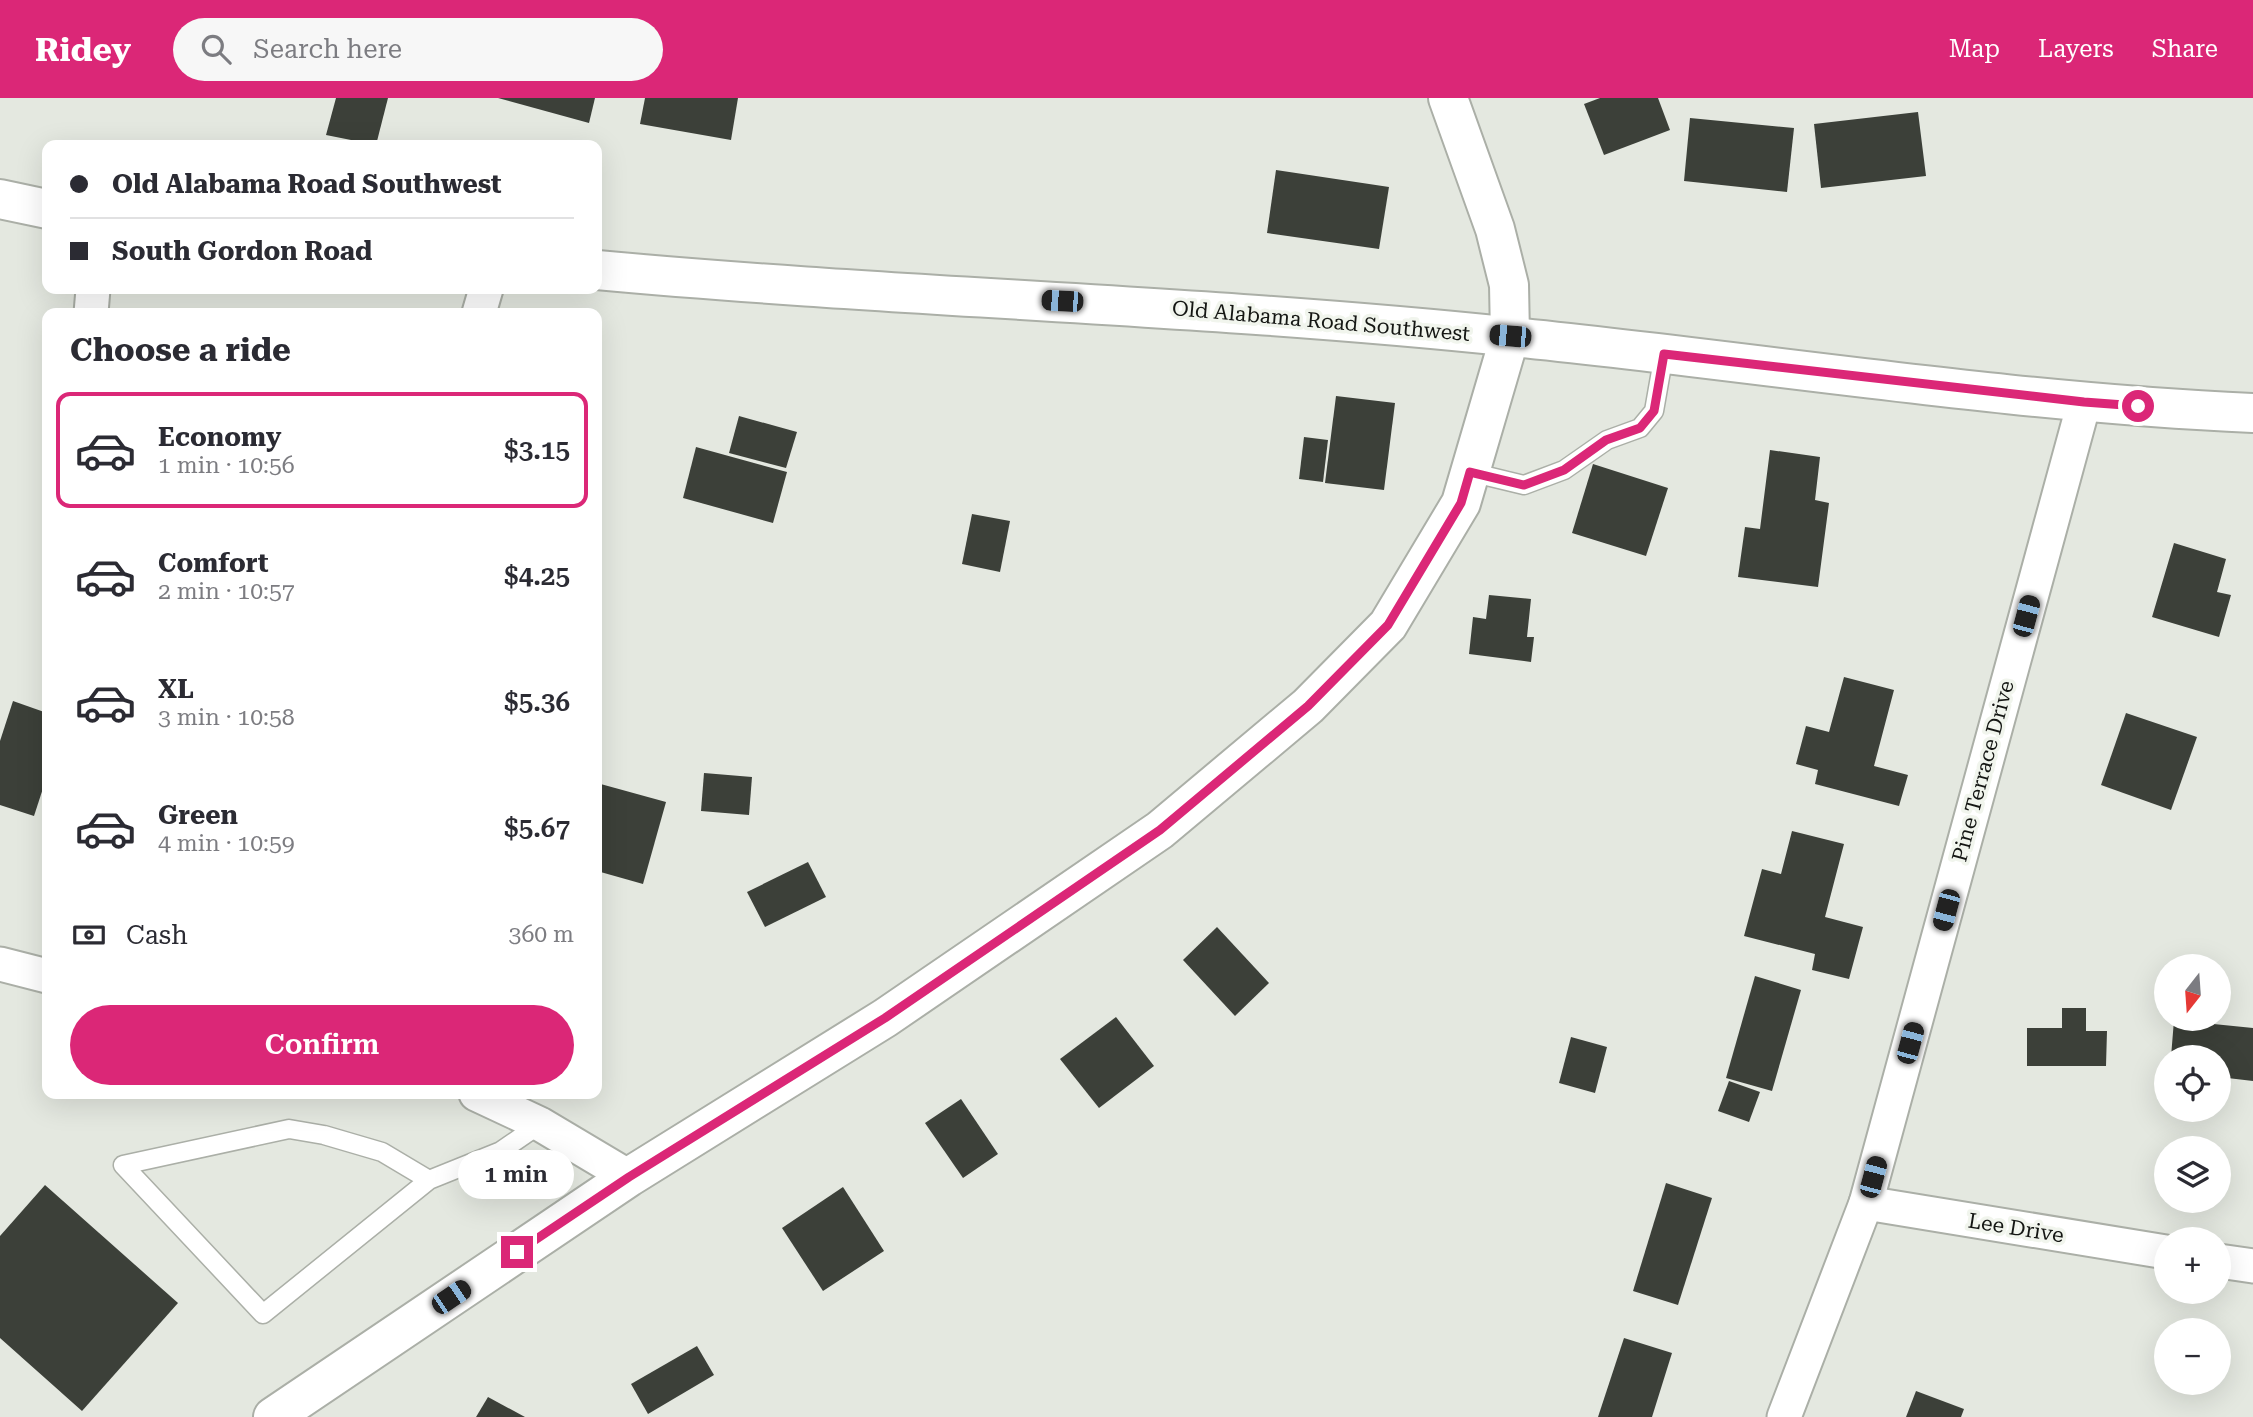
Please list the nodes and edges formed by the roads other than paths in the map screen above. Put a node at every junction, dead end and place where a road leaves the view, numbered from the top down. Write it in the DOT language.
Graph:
graph roads {
  1 [pos="1448,98"];
  2 [pos="0,199"];
  3 [pos="42,208"];
  4 [pos="602,270"];
  5 [pos="1510,336"];
  6 [pos="1664,354"];
  7 [pos="2084,402"];
  8 [pos="2253,413"];
  9 [pos="1470,472"];
  10 [pos="0,964"];
  11 [pos="42,975"];
  12 [pos="487,1099"];
  13 [pos="540,1124"];
  14 [pos="629,1177"];
  15 [pos="429,1180"];
  16 [pos="1866,1203"];
  17 [pos="2154,1250"];
  18 [pos="2231,1263"];
  19 [pos="2253,1266"];
  20 [pos="272,1417"];
  21 [pos="1784,1417"];
  1 -- 5 [label="street"];
  2 -- 3 [label="street"];
  4 -- 5 [label="street, Old Alabama Road Southwest"];
  5 -- 6 [label="street, Old Alabama Road Southwest"];
  5 -- 9 [label="street"];
  6 -- 7 [label="street, Old Alabama Road Southwest"];
  6 -- 9 [label="lane"];
  7 -- 8 [label="street, Old Alabama Road Southwest"];
  7 -- 16 [label="street, Pine Terrace Drive"];
  9 -- 14 [label="street"];
  10 -- 11 [label="street"];
  12 -- 13 [label="street"];
  13 -- 14 [label="street"];
  13 -- 15 [label="lane"];
  14 -- 20 [label="street"];
  15 -- 15 [label="lane"];
  16 -- 17 [label="street, Lee Drive"];
  16 -- 21 [label="street, Pine Terrace Drive"];
  18 -- 19 [label="street"];
}
